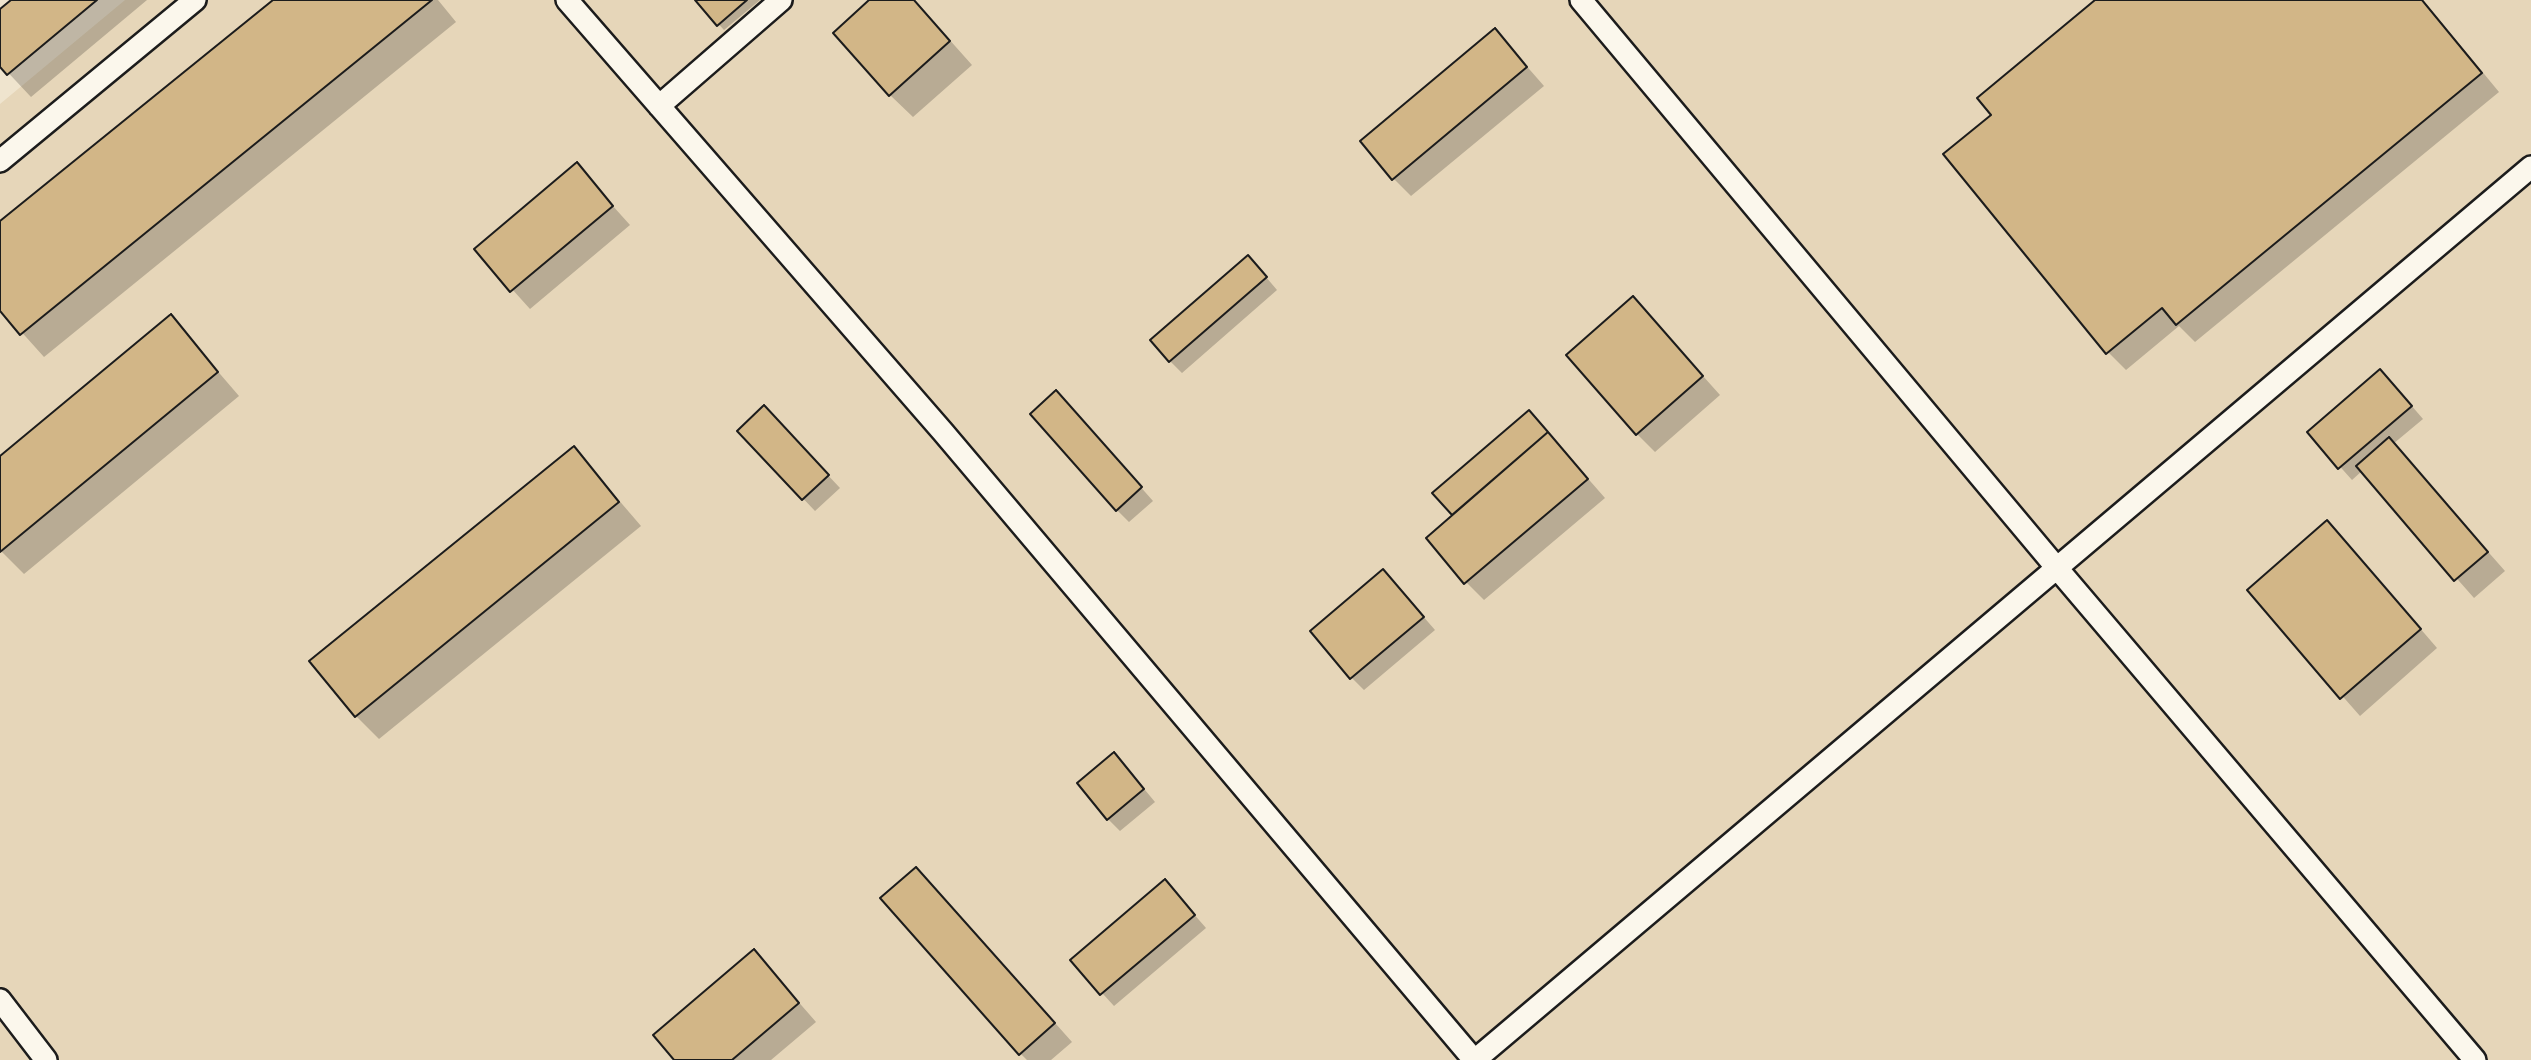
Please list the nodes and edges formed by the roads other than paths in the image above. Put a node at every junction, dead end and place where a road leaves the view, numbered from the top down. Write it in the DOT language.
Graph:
graph roads {
  1 [pos="195,0"];
  2 [pos="567,0"];
  3 [pos="781,0"];
  4 [pos="1581,0"];
  5 [pos="659,106"];
  6 [pos="0,161"];
  7 [pos="2531,167"];
  8 [pos="2056,567"];
  9 [pos="0,1000"];
  10 [pos="46,1060"];
  11 [pos="1475,1060"];
  12 [pos="2475,1060"];
  1 -- 6 [label="lane"];
  2 -- 5 [label="lane"];
  3 -- 5 [label="lane"];
  4 -- 8 [label="lane"];
  5 -- 11 [label="lane"];
  7 -- 8 [label="lane"];
  8 -- 11 [label="lane"];
  8 -- 12 [label="lane"];
  9 -- 10 [label="lane"];
}
